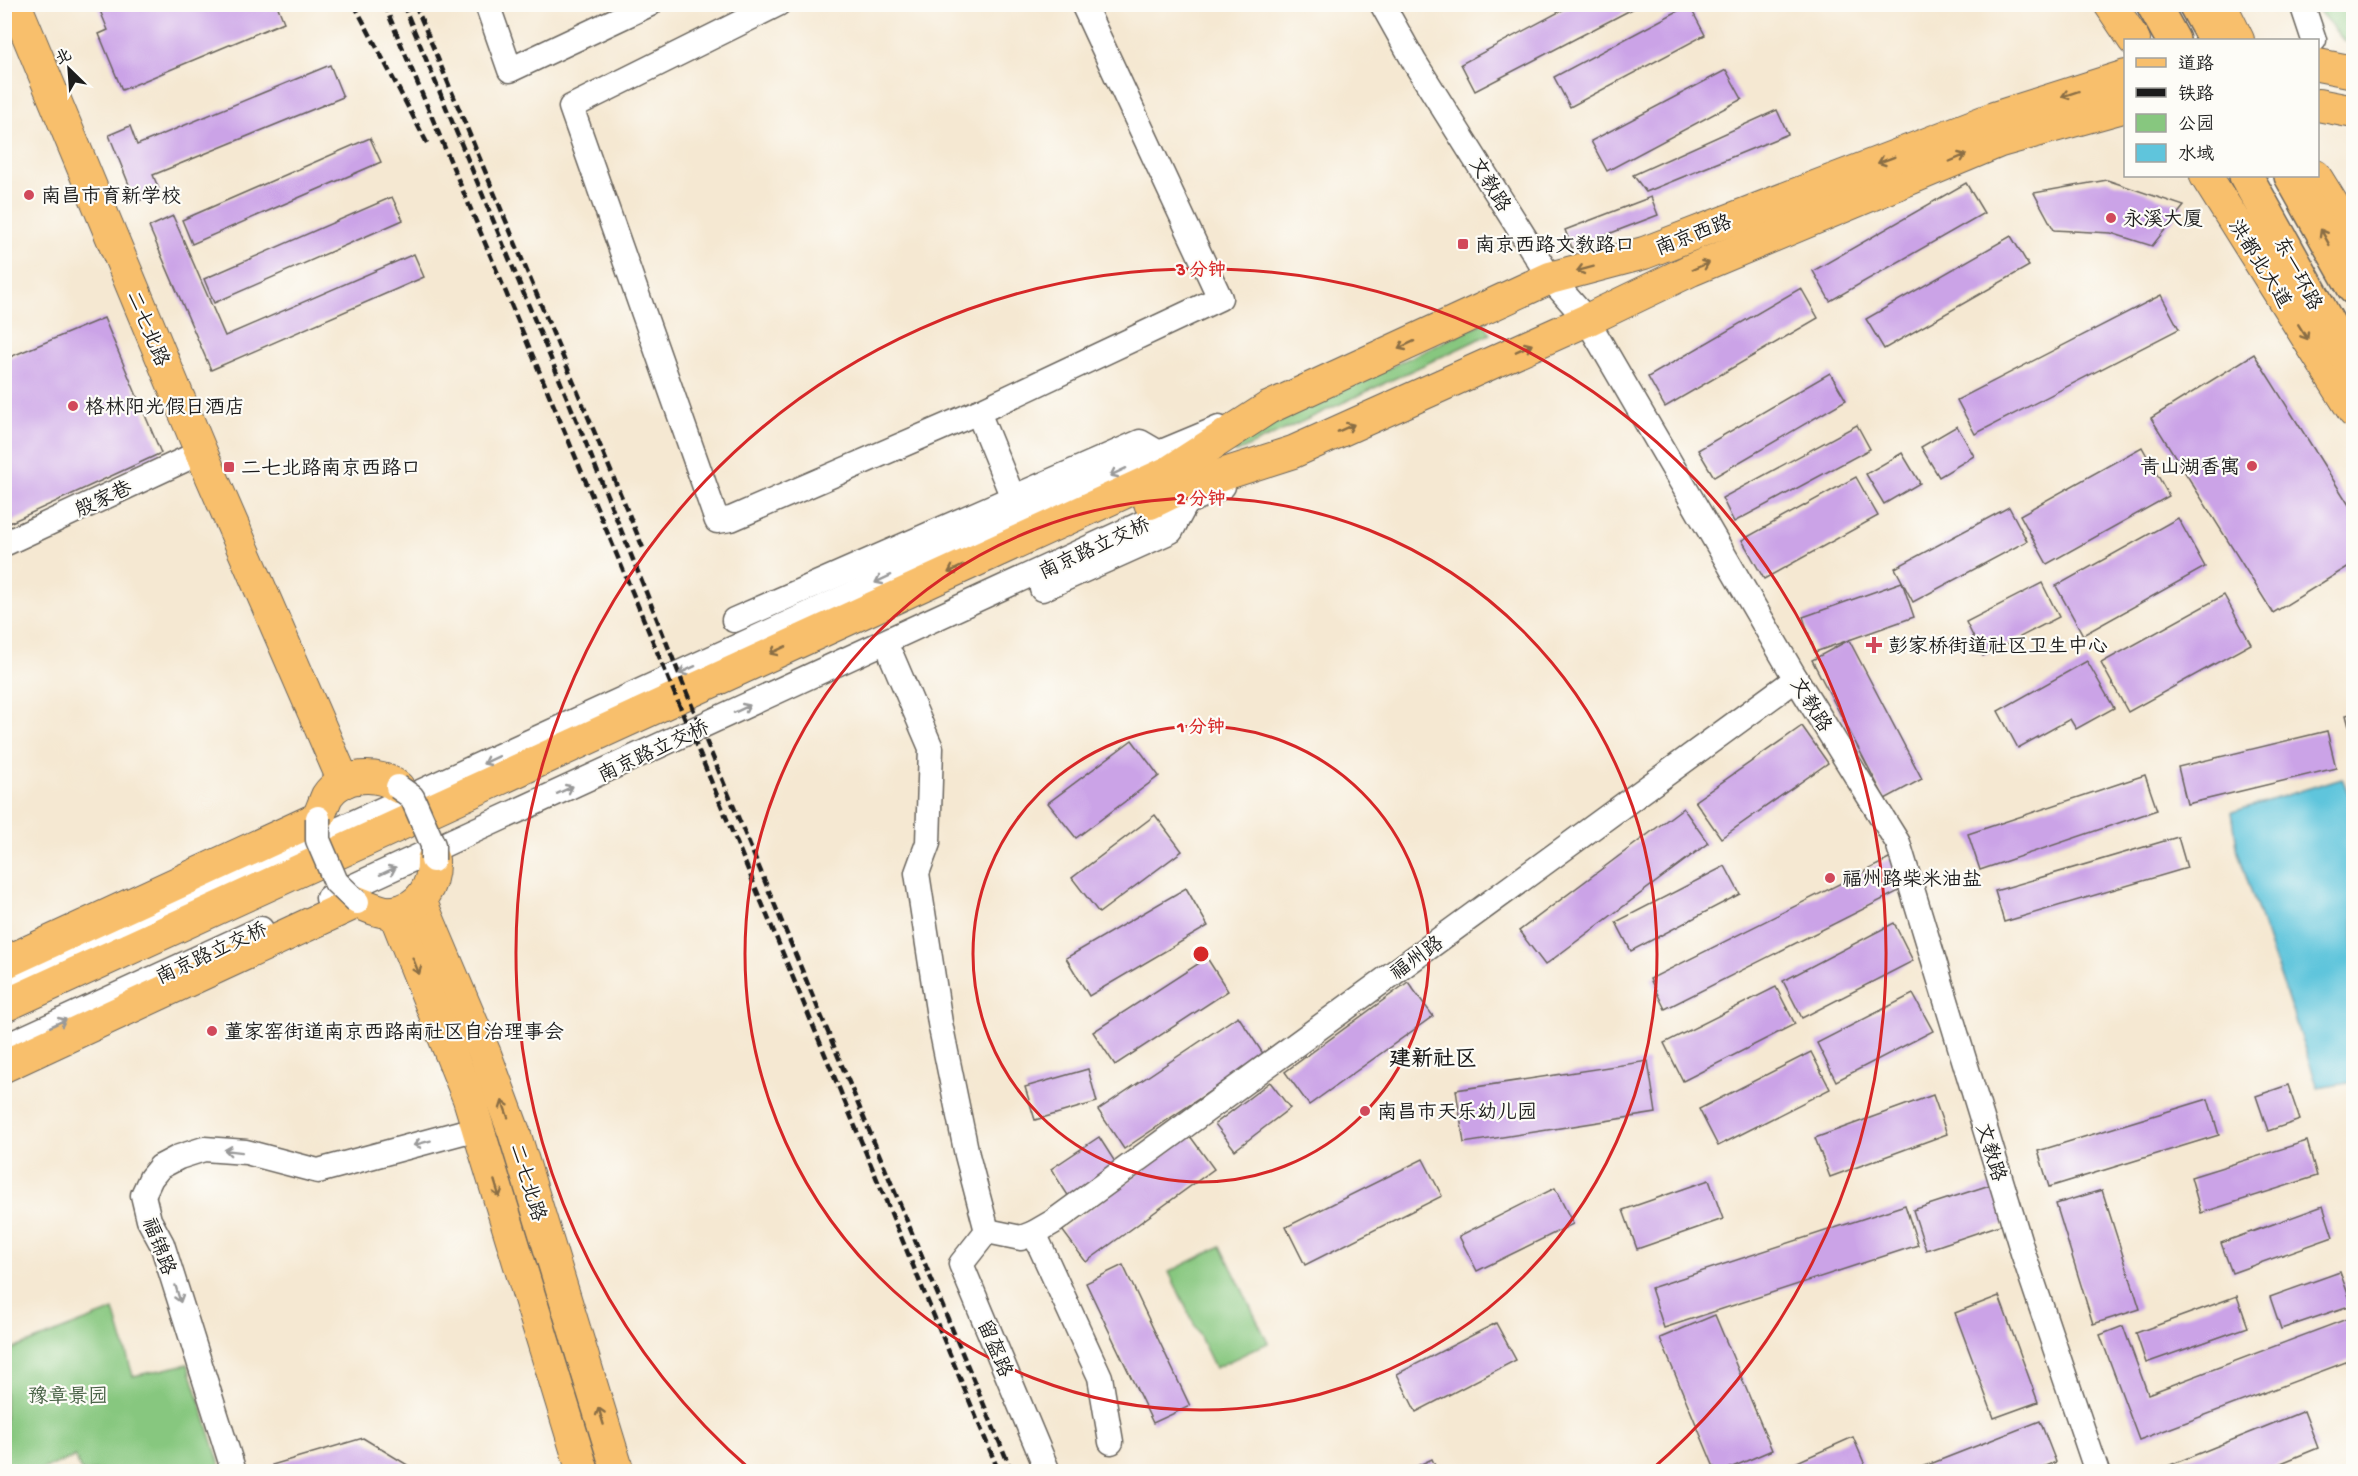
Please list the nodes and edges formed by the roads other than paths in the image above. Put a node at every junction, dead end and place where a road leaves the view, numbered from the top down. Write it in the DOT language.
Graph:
graph roads {
  1 [pos="15,4"];
  2 [pos="487,4"];
  3 [pos="650,4"];
  4 [pos="778,4"];
  5 [pos="1083,4"];
  6 [pos="1382,4"];
  7 [pos="2110,4"];
  8 [pos="2121,4"];
  9 [pos="2153,4"];
  10 [pos="2195,4"];
  11 [pos="2220,4"];
  12 [pos="2302,4"];
  13 [pos="2135,39"];
  14 [pos="2136,39"];
  15 [pos="2172,39"];
  16 [pos="2214,39"];
  17 [pos="2238,39"];
  18 [pos="2313,39"];
  19 [pos="2319,56"];
  20 [pos="2354,72"];
  21 [pos="2124,77"];
  22 [pos="2319,105"];
  23 [pos="2124,107"];
  24 [pos="2354,112"];
  25 [pos="2207,177"];
  26 [pos="2226,177"];
  27 [pos="2247,177"];
  28 [pos="2291,177"];
  29 [pos="2316,177"];
  30 [pos="2354,239"];
  31 [pos="1550,278"];
  32 [pos="2354,288"];
  33 [pos="1587,320"];
  34 [pos="2330,331"];
  35 [pos="2354,370"];
  36 [pos="1268,408"];
  37 [pos="978,412"];
  38 [pos="2354,412"];
  39 [pos="201,452"];
  40 [pos="1293,452"];
  41 [pos="1159,453"];
  42 [pos="1013,498"];
  43 [pos="1185,505"];
  44 [pos="4,544"];
  45 [pos="734,620"];
  46 [pos="892,657"];
  47 [pos="1796,679"];
  48 [pos="829,685"];
  49 [pos="344,782"];
  50 [pos="399,787"];
  51 [pos="318,818"];
  52 [pos="433,860"];
  53 [pos="357,902"];
  54 [pos="407,906"];
  55 [pos="4,963"];
  56 [pos="4,983"];
  57 [pos="4,1006"];
  58 [pos="4,1026"];
  59 [pos="4,1047"];
  60 [pos="4,1066"];
  61 [pos="478,1128"];
  62 [pos="987,1231"];
  63 [pos="1034,1233"];
  64 [pos="1111,1442"];
  65 [pos="234,1472"];
  66 [pos="583,1472"];
  67 [pos="618,1472"];
  68 [pos="1048,1472"];
  69 [pos="2097,1472"];
  1 -- 39 [label="main road, 二七北路"];
  2 -- 3 [label="street"];
  4 -- 37 [label="street"];
  5 -- 37 [label="street"];
  6 -- 31 [label="street, 文教路"];
  7 -- 13 [label="main road"];
  8 -- 14 [label="main road"];
  9 -- 15 [label="highway"];
  10 -- 16 [label="highway"];
  11 -- 17 [label="main road"];
  12 -- 18 [label="street"];
  19 -- 20 [label="main road"];
  21 -- 31 [label="main road, 南京西路, one-way"];
  22 -- 24 [label="main road"];
  33 -- 23 [label="main road, 南京西路, one-way"];
  25 -- 38 [label="main road, 洪都北大道, one-way"];
  26 -- 34 [label="main road"];
  27 -- 34 [label="highway, 东一环路"];
  32 -- 28 [label="highway, 东一环路, one-way"];
  29 -- 30 [label="main road"];
  31 -- 33 [label="street, 文教路"];
  31 -- 36 [label="main road, 南京西路, one-way"];
  40 -- 33 [label="main road, 南京西路, one-way"];
  33 -- 47 [label="street, 文教路"];
  34 -- 35 [label="highway, 东一环路"];
  36 -- 41 [label="street"];
  36 -- 57 [label="main road, 南京路立交桥, one-way"];
  37 -- 42 [label="street"];
  39 -- 44 [label="street, 殷家巷"];
  39 -- 49 [label="main road, 二七北路"];
  40 -- 43 [label="street, 南京路立交桥"];
  40 -- 58 [label="main road, 南京路立交桥"];
  41 -- 42 [label="street"];
  41 -- 56 [label="street, one-way"];
  42 -- 45 [label="street"];
  43 -- 46 [label="street"];
  59 -- 43 [label="street, 南京路立交桥, one-way"];
  46 -- 48 [label="street"];
  46 -- 62 [label="street"];
  47 -- 63 [label="street, 福州路"];
  47 -- 69 [label="street, 文教路"];
  49 -- 50 [label="main road"];
  49 -- 51 [label="main road"];
  50 -- 52 [label="street, bridge"];
  51 -- 53 [label="street, bridge"];
  51 -- 55 [label="main road"];
  52 -- 54 [label="main road"];
  53 -- 54 [label="main road"];
  53 -- 60 [label="main road"];
  54 -- 61 [label="main road, 二七北路, one-way"];
  67 -- 54 [label="main road, 二七北路, one-way"];
  61 -- 65 [label="street, 福锦路, one-way"];
  61 -- 66 [label="main road, 二七北路, one-way"];
  62 -- 63 [label="street"];
  62 -- 68 [label="street, 留盔路"];
  63 -- 64 [label="street"];
}
